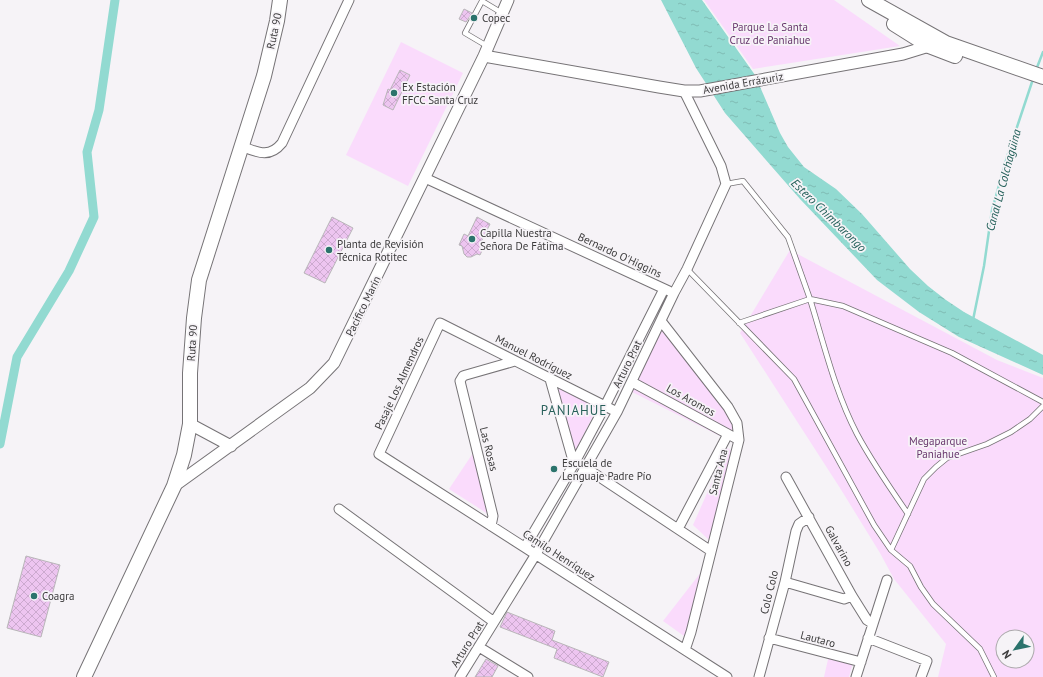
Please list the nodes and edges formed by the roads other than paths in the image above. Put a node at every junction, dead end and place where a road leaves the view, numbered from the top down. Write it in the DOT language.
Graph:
graph roads {
  1 [pos="280,0"];
  2 [pos="349,0"];
  3 [pos="508,0"];
  4 [pos="865,0"];
  5 [pos="869,0"];
  6 [pos="502,13"];
  7 [pos="946,43"];
  8 [pos="929,46"];
  9 [pos="486,51"];
  10 [pos="1010,66"];
  11 [pos="1043,76"];
  12 [pos="684,91"];
  13 [pos="241,146"];
  14 [pos="425,178"];
  15 [pos="726,184"];
  16 [pos="687,269"];
  17 [pos="664,289"];
  18 [pos="674,293"];
  19 [pos="810,299"];
  20 [pos="661,321"];
  21 [pos="440,323"];
  22 [pos="739,323"];
  23 [pos="515,361"];
  24 [pos="550,378"];
  25 [pos="632,382"];
  26 [pos="1043,402"];
  27 [pos="605,406"];
  28 [pos="1043,406"];
  29 [pos="617,412"];
  30 [pos="190,424"];
  31 [pos="728,434"];
  32 [pos="739,440"];
  33 [pos="231,446"];
  34 [pos="379,454"];
  35 [pos="574,464"];
  36 [pos="586,468"];
  37 [pos="786,477"];
  38 [pos="174,486"];
  39 [pos="339,509"];
  40 [pos="908,514"];
  41 [pos="809,517"];
  42 [pos="491,526"];
  43 [pos="678,529"];
  44 [pos="524,547"];
  45 [pos="891,550"];
  46 [pos="711,551"];
  47 [pos="536,554"];
  48 [pos="887,580"];
  49 [pos="785,582"];
  50 [pos="852,596"];
  51 [pos="494,622"];
  52 [pos="873,624"];
  53 [pos="769,638"];
  54 [pos="868,638"];
  55 [pos="479,647"];
  56 [pos="685,650"];
  57 [pos="860,662"];
  58 [pos="84,677"];
  59 [pos="460,677"];
  60 [pos="528,677"];
  61 [pos="727,677"];
  62 [pos="759,677"];
  63 [pos="856,677"];
  64 [pos="922,677"];
  65 [pos="994,677"];
  1 -- 13 [label="main road, Ruta 90"];
  2 -- 13 [label="street"];
  3 -- 6 [label="street, Pacífico Marín"];
  4 -- 8 [label="main road"];
  5 -- 7 [label="main road"];
  6 -- 9 [label="street, Pacífico Marín"];
  6 -- 9 [label="lane"];
  7 -- 8 [label="main road"];
  7 -- 10 [label="main road"];
  8 -- 10 [label="main road"];
  8 -- 12 [label="street, Avenida Errázuriz"];
  9 -- 12 [label="street, Avenida Errázuriz"];
  9 -- 14 [label="street, Pacífico Marín"];
  10 -- 11 [label="main road"];
  12 -- 15 [label="street"];
  13 -- 30 [label="main road, Ruta 90"];
  14 -- 17 [label="street, Bernardo O'Higgins"];
  14 -- 33 [label="street, Pacífico Marín"];
  15 -- 16 [label="street, Arturo Prat"];
  15 -- 19 [label="lane"];
  16 -- 18 [label="street, Arturo Prat"];
  16 -- 22 [label="lane"];
  17 -- 18 [label="street, Bernardo O'Higgins"];
  17 -- 27 [label="street, Arturo Prat"];
  18 -- 20 [label="street, Arturo Prat"];
  19 -- 22 [label="lane"];
  19 -- 26 [label="lane"];
  19 -- 40 [label="lane"];
  20 -- 25 [label="street, Arturo Prat"];
  20 -- 32 [label="street, Santa Ana"];
  21 -- 23 [label="street, Manuel Rodríguez"];
  21 -- 34 [label="street, Pasaje Los Almendros"];
  22 -- 45 [label="lane"];
  23 -- 24 [label="street, Manuel Rodríguez"];
  23 -- 42 [label="street, Las Rosas"];
  24 -- 27 [label="street, Manuel Rodríguez"];
  24 -- 35 [label="street"];
  25 -- 29 [label="street, Arturo Prat"];
  25 -- 31 [label="street, Los Aromos"];
  27 -- 29 [label="street, Manuel Rodríguez"];
  27 -- 35 [label="street, Arturo Prat"];
  28 -- 40 [label="lane"];
  29 -- 36 [label="street, Arturo Prat"];
  30 -- 33 [label="street"];
  30 -- 38 [label="main road, Ruta 90"];
  31 -- 32 [label="street, Los Aromos"];
  31 -- 43 [label="street"];
  32 -- 46 [label="street, Santa Ana"];
  33 -- 38 [label="street, Pacífico Marín"];
  34 -- 42 [label="street, Camilo Henríquez"];
  35 -- 44 [label="street, Arturo Prat"];
  36 -- 43 [label="street"];
  36 -- 47 [label="street, Arturo Prat"];
  37 -- 41 [label="street, Galvarino"];
  38 -- 58 [label="main road, Ruta 90"];
  39 -- 51 [label="street"];
  40 -- 45 [label="lane"];
  41 -- 49 [label="street, Colo Colo"];
  41 -- 50 [label="street, Galvarino"];
  42 -- 44 [label="street, Camilo Henríquez"];
  43 -- 46 [label="street"];
  44 -- 47 [label="street, Camilo Henríquez"];
  45 -- 65 [label="lane"];
  46 -- 56 [label="street, Santa Ana"];
  47 -- 51 [label="street, Arturo Prat"];
  47 -- 56 [label="street, Camilo Henríquez"];
  48 -- 52 [label="street"];
  49 -- 50 [label="street"];
  49 -- 53 [label="street, Colo Colo"];
  50 -- 52 [label="street, Galvarino"];
  51 -- 55 [label="street, Arturo Prat"];
  52 -- 54 [label="street"];
  53 -- 57 [label="street, Lautaro"];
  53 -- 62 [label="street, Colo Colo"];
  54 -- 57 [label="street"];
  54 -- 64 [label="street"];
  55 -- 59 [label="street, Arturo Prat"];
  55 -- 60 [label="street"];
  56 -- 61 [label="street, Camilo Henríquez"];
  57 -- 63 [label="street"];
}
